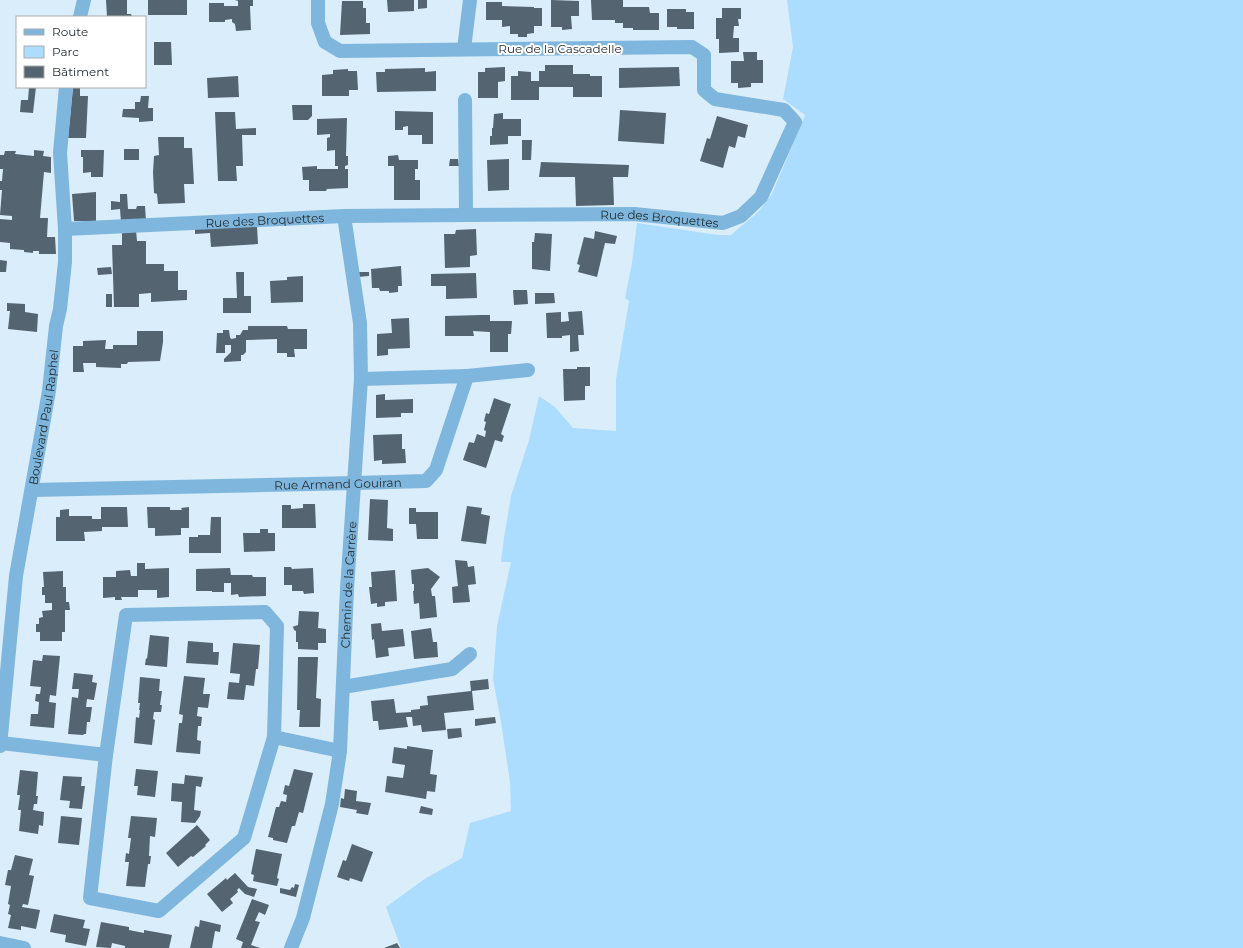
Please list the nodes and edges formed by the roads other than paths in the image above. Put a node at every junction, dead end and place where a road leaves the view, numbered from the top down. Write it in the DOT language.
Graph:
graph roads {
  1 [pos="84,0"];
  2 [pos="318,0"];
  3 [pos="470,0"];
  4 [pos="80,16"];
  5 [pos="464,49"];
  6 [pos="66,88"];
  7 [pos="465,100"];
  8 [pos="794,122"];
  9 [pos="466,215"];
  10 [pos="344,216"];
  11 [pos="65,229"];
  12 [pos="528,370"];
  13 [pos="467,376"];
  14 [pos="362,379"];
  15 [pos="355,483"];
  16 [pos="32,490"];
  17 [pos="470,654"];
  18 [pos="343,687"];
  19 [pos="274,737"];
  20 [pos="1,744"];
  21 [pos="340,750"];
  22 [pos="106,755"];
  23 [pos="0,943"];
  24 [pos="24,948"];
  25 [pos="291,948"];
  1 -- 4 [label="street"];
  2 -- 5 [label="street, Rue de la Cascadelle"];
  3 -- 5 [label="street"];
  5 -- 8 [label="street, Rue de la Cascadelle"];
  6 -- 11 [label="street, Boulevard Paul Raphel"];
  7 -- 9 [label="street"];
  8 -- 9 [label="street, Rue des Broquettes"];
  9 -- 10 [label="street, Rue des Broquettes"];
  10 -- 11 [label="street, Rue des Broquettes"];
  10 -- 14 [label="street, Chemin de la Carrère"];
  11 -- 16 [label="street, Boulevard Paul Raphel"];
  12 -- 13 [label="street"];
  13 -- 14 [label="street"];
  13 -- 15 [label="street, Rue Armand Gouiran"];
  14 -- 15 [label="street, Chemin de la Carrère"];
  15 -- 16 [label="street, Rue Armand Gouiran"];
  15 -- 18 [label="street, Chemin de la Carrère"];
  16 -- 20 [label="street, Boulevard Paul Raphel"];
  17 -- 18 [label="street"];
  18 -- 21 [label="street, Chemin de la Carrère"];
  19 -- 21 [label="street"];
  19 -- 22 [label="street"];
  19 -- 22 [label="street"];
  20 -- 22 [label="street"];
  21 -- 25 [label="street, Chemin de la Carrère"];
  23 -- 24 [label="street"];
}
